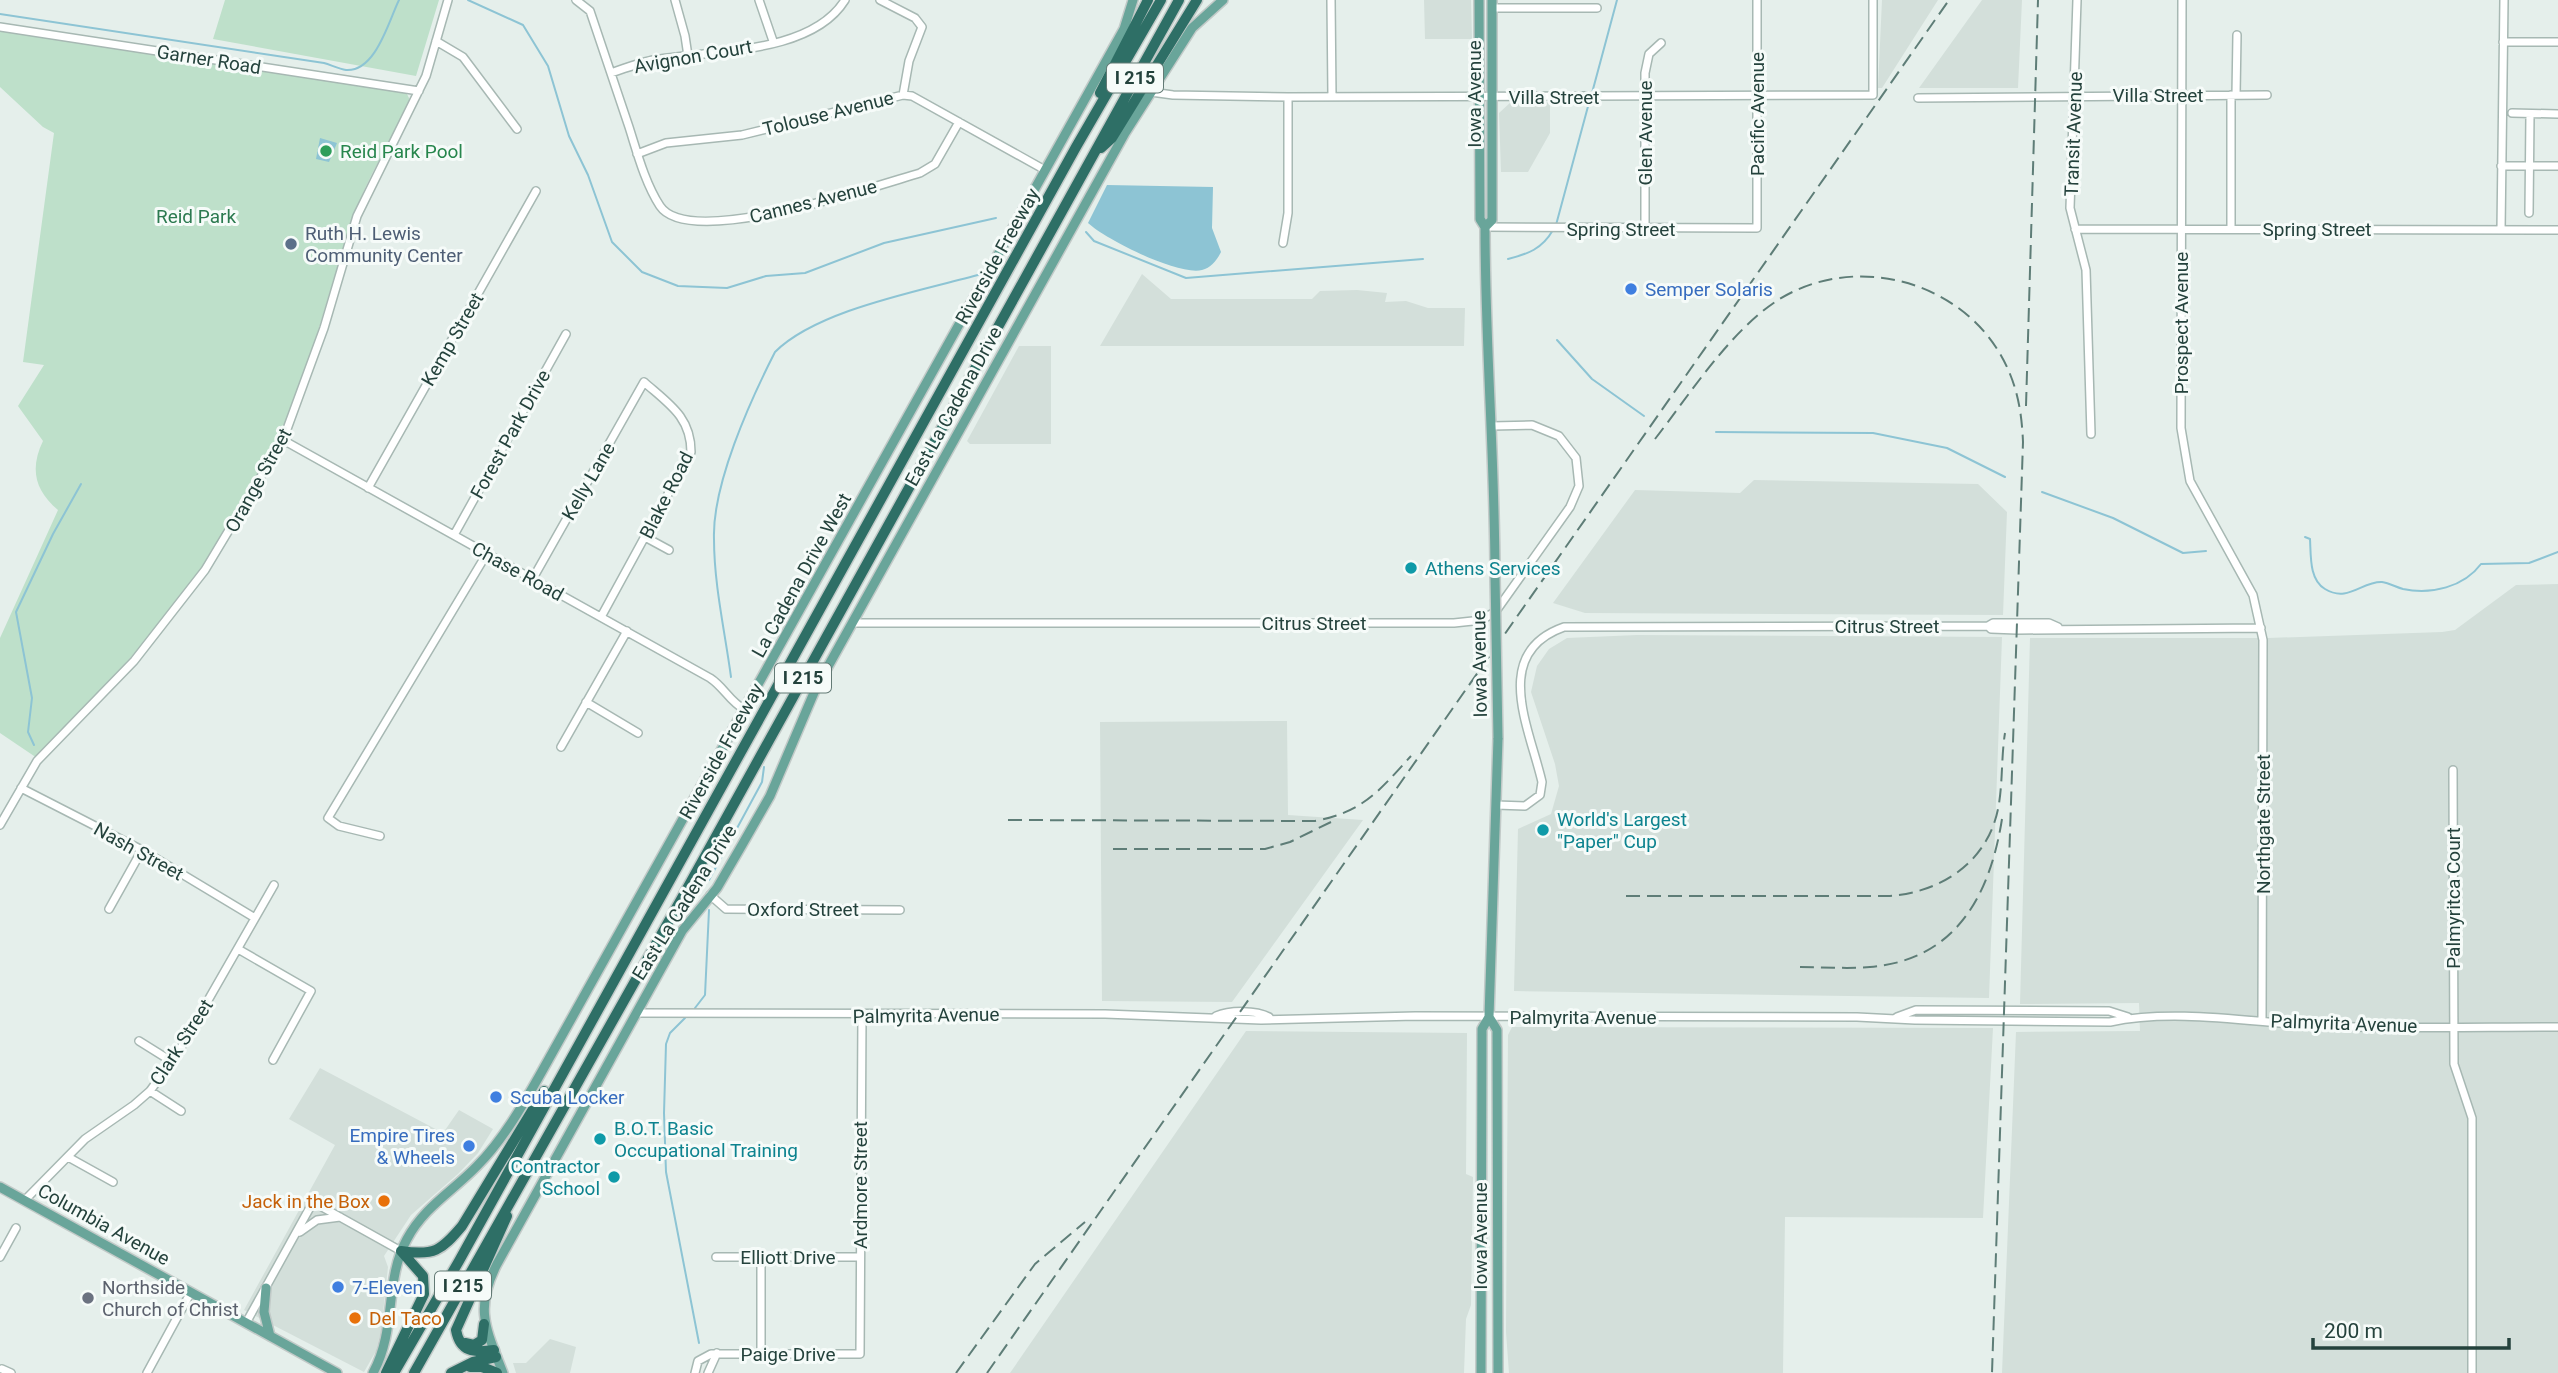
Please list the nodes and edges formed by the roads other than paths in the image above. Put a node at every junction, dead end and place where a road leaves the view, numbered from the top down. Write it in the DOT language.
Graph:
graph roads {
  1 [pos="576,0"];
  2 [pos="675,0"];
  3 [pos="760,0"];
  4 [pos="845,0"];
  5 [pos="880,0"];
  6 [pos="1133,0"];
  7 [pos="1148,0"];
  8 [pos="1161,0"];
  9 [pos="1179,0"];
  10 [pos="1197,0"];
  11 [pos="1223,0"];
  12 [pos="1331,0"];
  13 [pos="1479,0"];
  14 [pos="1757,0"];
  15 [pos="1873,0"];
  16 [pos="2077,0"];
  17 [pos="2182,0"];
  18 [pos="2504,0"];
  19 [pos="447,3"];
  20 [pos="1492,4"];
  21 [pos="1597,8"];
  22 [pos="0,27"];
  23 [pos="2237,35"];
  24 [pos="436,41"];
  25 [pos="773,41"];
  26 [pos="2503,42"];
  27 [pos="2558,42"];
  28 [pos="1661,43"];
  29 [pos="688,56"];
  30 [pos="611,73"];
  31 [pos="419,91"];
  32 [pos="1151,92"];
  33 [pos="903,95"];
  34 [pos="2182,95"];
  35 [pos="2234,95"];
  36 [pos="2267,95"];
  37 [pos="1332,96"];
  38 [pos="1479,96"];
  39 [pos="1491,96"];
  40 [pos="1645,96"];
  41 [pos="1756,96"];
  42 [pos="2074,96"];
  43 [pos="1288,97"];
  44 [pos="1918,98"];
  45 [pos="2512,113"];
  46 [pos="2530,114"];
  47 [pos="2558,114"];
  48 [pos="959,122"];
  49 [pos="517,129"];
  50 [pos="1076,147"];
  51 [pos="637,154"];
  52 [pos="1093,156"];
  53 [pos="2501,166"];
  54 [pos="2558,166"];
  55 [pos="2530,167"];
  56 [pos="1045,170"];
  57 [pos="536,191"];
  58 [pos="2529,213"];
  59 [pos="1485,227"];
  60 [pos="1757,228"];
  61 [pos="1645,229"];
  62 [pos="2075,229"];
  63 [pos="2182,229"];
  64 [pos="2231,229"];
  65 [pos="2501,230"];
  66 [pos="2558,230"];
  67 [pos="1283,243"];
  68 [pos="566,334"];
  69 [pos="644,382"];
  70 [pos="1492,426"];
  71 [pos="2091,434"];
  72 [pos="284,440"];
  73 [pos="368,488"];
  74 [pos="454,535"];
  75 [pos="645,537"];
  76 [pos="668,550"];
  77 [pos="486,555"];
  78 [pos="532,580"];
  79 [pos="601,617"];
  80 [pos="853,623"];
  81 [pos="2261,628"];
  82 [pos="626,631"];
  83 [pos="586,702"];
  84 [pos="745,710"];
  85 [pos="638,733"];
  86 [pos="561,747"];
  87 [pos="2454,770"];
  88 [pos="21,788"];
  89 [pos="1496,805"];
  90 [pos="0,825"];
  91 [pos="380,836"];
  92 [pos="142,850"];
  93 [pos="274,885"];
  94 [pos="710,895"];
  95 [pos="109,909"];
  96 [pos="900,910"];
  97 [pos="255,918"];
  98 [pos="238,949"];
  99 [pos="636,1013"];
  100 [pos="862,1016"];
  101 [pos="1489,1017"];
  102 [pos="2262,1020"];
  103 [pos="2453,1027"];
  104 [pos="2558,1027"];
  105 [pos="139,1041"];
  106 [pos="574,1049"];
  107 [pos="273,1060"];
  108 [pos="171,1061"];
  109 [pos="149,1091"];
  110 [pos="181,1111"];
  111 [pos="68,1157"];
  112 [pos="114,1182"];
  113 [pos="0,1186"];
  114 [pos="512,1199"];
  115 [pos="26,1200"];
  116 [pos="340,1217"];
  117 [pos="16,1228"];
  118 [pos="294,1237"];
  119 [pos="401,1251"];
  120 [pos="0,1257"];
  121 [pos="716,1257"];
  122 [pos="761,1257"];
  123 [pos="860,1257"];
  124 [pos="266,1288"];
  125 [pos="191,1292"];
  126 [pos="246,1323"];
  127 [pos="484,1324"];
  128 [pos="270,1336"];
  129 [pos="457,1336"];
  130 [pos="495,1353"];
  131 [pos="717,1353"];
  132 [pos="761,1354"];
  133 [pos="860,1354"];
  134 [pos="2,1369"];
  135 [pos="455,1371"];
  136 [pos="11,1373"];
  137 [pos="147,1373"];
  138 [pos="337,1373"];
  139 [pos="373,1373"];
  140 [pos="386,1373"];
  141 [pos="394,1373"];
  142 [pos="414,1373"];
  143 [pos="497,1373"];
  144 [pos="503,1373"];
  145 [pos="695,1373"];
  146 [pos="708,1373"];
  147 [pos="1481,1373"];
  148 [pos="1498,1373"];
  149 [pos="2473,1373"];
  1 -- 30 [label="street, Cannes Avenue"];
  2 -- 29 [label="street"];
  3 -- 25 [label="street"];
  4 -- 25 [label="street, Avignon Court"];
  5 -- 33 [label="street"];
  6 -- 56 [label="main road, La Cadena Drive West"];
  7 -- 50 [label="highway"];
  8 -- 50 [label="highway, Riverside Freeway / I 215"];
  9 -- 52 [label="highway, Riverside Freeway / I 215"];
  10 -- 52 [label="highway"];
  11 -- 32 [label="main road, East La Cadena Drive"];
  12 -- 37 [label="street"];
  13 -- 38 [label="main road, Iowa Avenue"];
  14 -- 41 [label="street, Pacific Avenue"];
  15 -- 41 [label="street, Villa Street"];
  16 -- 42 [label="street, Transit Avenue"];
  17 -- 34 [label="street, Prospect Avenue"];
  18 -- 26 [label="street"];
  19 -- 24 [label="street, Orange Street"];
  20 -- 21 [label="street"];
  20 -- 39 [label="main road, Iowa Avenue"];
  22 -- 31 [label="street, Garner Road"];
  23 -- 35 [label="street, Villa Street"];
  24 -- 31 [label="street, Orange Street"];
  24 -- 49 [label="street"];
  25 -- 29 [label="street, Avignon Court"];
  26 -- 27 [label="street"];
  26 -- 53 [label="street"];
  28 -- 40 [label="street, Glen Avenue"];
  29 -- 30 [label="street, Avignon Court"];
  30 -- 51 [label="street, Cannes Avenue"];
  31 -- 72 [label="street, Orange Street"];
  32 -- 43 [label="street, Villa Street"];
  32 -- 80 [label="main road, East La Cadena Drive"];
  33 -- 48 [label="street, Tolouse Avenue"];
  33 -- 51 [label="street, Tolouse Avenue"];
  34 -- 35 [label="street, Villa Street"];
  34 -- 42 [label="street, Villa Street"];
  34 -- 63 [label="street, Prospect Avenue"];
  35 -- 36 [label="street, Villa Street"];
  35 -- 64 [label="street, Villa Street"];
  37 -- 38 [label="street, Villa Street"];
  37 -- 43 [label="street, Villa Street"];
  38 -- 39 [label="street, Villa Street"];
  38 -- 59 [label="main road, Iowa Avenue"];
  39 -- 40 [label="street, Villa Street"];
  39 -- 59 [label="main road, Iowa Avenue"];
  40 -- 41 [label="street, Villa Street"];
  40 -- 61 [label="street, Glen Avenue"];
  41 -- 60 [label="street, Pacific Avenue"];
  42 -- 44 [label="street, Villa Street"];
  42 -- 62 [label="street, Transit Avenue"];
  43 -- 67 [label="street"];
  45 -- 46 [label="street"];
  46 -- 47 [label="street"];
  46 -- 55 [label="street"];
  48 -- 51 [label="street, Cannes Avenue"];
  48 -- 56 [label="street, Tolouse Avenue"];
  50 -- 106 [label="highway, Riverside Freeway / I 215"];
  52 -- 114 [label="highway, Riverside Freeway / I 215"];
  53 -- 55 [label="street"];
  53 -- 65 [label="street"];
  54 -- 55 [label="street"];
  55 -- 58 [label="street"];
  56 -- 84 [label="main road, La Cadena Drive West"];
  57 -- 73 [label="street, Kemp Street"];
  59 -- 61 [label="street, Spring Street"];
  59 -- 70 [label="main road, Iowa Avenue"];
  60 -- 61 [label="street, Spring Street"];
  62 -- 63 [label="street, Spring Street"];
  62 -- 71 [label="street, Transit Avenue"];
  63 -- 64 [label="street, Spring Street"];
  63 -- 81 [label="street, Prospect Avenue"];
  64 -- 65 [label="street, Spring Street"];
  65 -- 66 [label="street, Spring Street"];
  68 -- 74 [label="street, Forest Park Drive"];
  69 -- 75 [label="street, Blake Road"];
  69 -- 78 [label="street, Kelly Lane"];
  70 -- 80 [label="street, Citrus Street"];
  70 -- 89 [label="main road, Iowa Avenue, bridge"];
  72 -- 73 [label="street, Chase Road"];
  72 -- 88 [label="street, Orange Street"];
  73 -- 74 [label="street, Chase Road"];
  74 -- 77 [label="street, Chase Road"];
  75 -- 76 [label="street"];
  75 -- 79 [label="street, Blake Road"];
  77 -- 78 [label="street, Chase Road"];
  77 -- 91 [label="street"];
  78 -- 79 [label="street, Chase Road"];
  79 -- 82 [label="street, Chase Road"];
  80 -- 94 [label="main road, East La Cadena Drive"];
  81 -- 89 [label="street, Citrus Street"];
  81 -- 102 [label="street, Northgate Street"];
  82 -- 83 [label="street"];
  82 -- 84 [label="street, Chase Road"];
  83 -- 85 [label="street"];
  83 -- 86 [label="street"];
  84 -- 119 [label="main road, La Cadena Drive West"];
  87 -- 103 [label="street, Palmyritca Court"];
  88 -- 90 [label="street, Orange Street"];
  88 -- 92 [label="street, Nash Street"];
  89 -- 101 [label="main road, Iowa Avenue"];
  92 -- 95 [label="street"];
  92 -- 97 [label="street, Nash Street"];
  93 -- 97 [label="street, Clark Street"];
  94 -- 96 [label="street, Oxford Street"];
  94 -- 99 [label="main road, East La Cadena Drive"];
  97 -- 98 [label="street, Clark Street"];
  98 -- 107 [label="street"];
  98 -- 108 [label="street, Clark Street"];
  99 -- 100 [label="street, Palmyrita Avenue"];
  99 -- 127 [label="main road, East La Cadena Drive"];
  100 -- 101 [label="street, Palmyrita Avenue"];
  100 -- 123 [label="street, Ardmore Street"];
  101 -- 102 [label="street, Palmyrita Avenue"];
  101 -- 147 [label="main road, Iowa Avenue"];
  101 -- 148 [label="main road, Iowa Avenue"];
  102 -- 103 [label="street, Palmyrita Avenue"];
  103 -- 104 [label="street, Palmyrita Avenue"];
  103 -- 149 [label="street"];
  105 -- 108 [label="street"];
  106 -- 119 [label="highway"];
  106 -- 141 [label="highway, Riverside Freeway / I 215"];
  108 -- 109 [label="street, Clark Street"];
  109 -- 110 [label="street"];
  109 -- 111 [label="street, Clark Street"];
  111 -- 112 [label="street"];
  111 -- 115 [label="street, Clark Street"];
  113 -- 115 [label="main road, Columbia Avenue"];
  114 -- 129 [label="highway"];
  114 -- 142 [label="highway, Riverside Freeway / I 215"];
  115 -- 125 [label="main road, Columbia Avenue"];
  116 -- 118 [label="street"];
  116 -- 118 [label="street"];
  116 -- 119 [label="street"];
  117 -- 120 [label="street"];
  118 -- 124 [label="street"];
  119 -- 139 [label="main road, La Cadena Drive West"];
  119 -- 140 [label="highway"];
  121 -- 122 [label="street, Elliott Drive"];
  122 -- 123 [label="street, Elliott Drive"];
  122 -- 132 [label="street"];
  123 -- 133 [label="street, Ardmore Street"];
  124 -- 126 [label="street"];
  124 -- 128 [label="main road"];
  125 -- 126 [label="main road, Columbia Avenue"];
  125 -- 137 [label="street"];
  126 -- 128 [label="main road, Columbia Avenue"];
  127 -- 129 [label="highway"];
  127 -- 130 [label="main road, East La Cadena Drive"];
  128 -- 138 [label="main road, Columbia Avenue"];
  129 -- 130 [label="highway"];
  130 -- 135 [label="highway"];
  130 -- 144 [label="main road, East La Cadena Drive"];
  131 -- 132 [label="street, Paige Drive"];
  131 -- 145 [label="street, Paige Drive"];
  131 -- 146 [label="street, Paige Drive"];
  132 -- 133 [label="street, Paige Drive"];
  134 -- 136 [label="street"];
  135 -- 143 [label="highway"];
}
